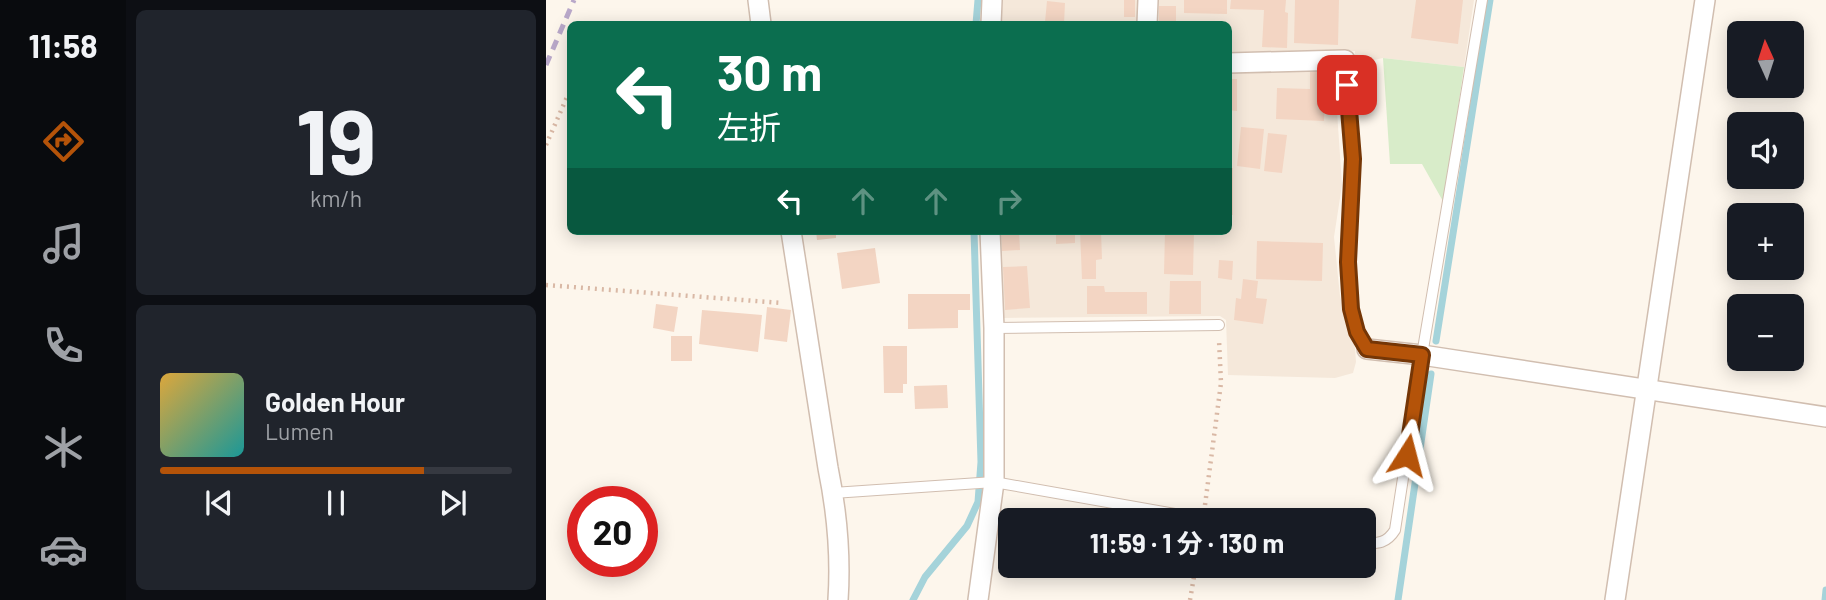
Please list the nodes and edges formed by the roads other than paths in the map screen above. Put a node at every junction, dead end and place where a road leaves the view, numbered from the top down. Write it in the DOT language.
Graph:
graph roads {
  1 [pos="758,0"];
  2 [pos="992,0"];
  3 [pos="1148,0"];
  4 [pos="1482,0"];
  5 [pos="1705,0"];
  6 [pos="761,21"];
  7 [pos="991,21"];
  8 [pos="1147,21"];
  9 [pos="1345,60"];
  10 [pos="1232,63"];
  11 [pos="792,235"];
  12 [pos="990,235"];
  13 [pos="1219,325"];
  14 [pos="994,328"];
  15 [pos="1367,349"];
  16 [pos="1422,355"];
  17 [pos="1647,390"];
  18 [pos="1826,417"];
  19 [pos="994,482"];
  20 [pos="833,493"];
  21 [pos="1141,508"];
  22 [pos="1376,544"];
  23 [pos="838,600"];
  24 [pos="978,600"];
  25 [pos="1615,600"];
  1 -- 6 [label="street"];
  2 -- 7 [label="street"];
  3 -- 8 [label="street"];
  4 -- 16 [label="lane"];
  5 -- 17 [label="street"];
  9 -- 10 [label="street"];
  9 -- 15 [label="lane"];
  11 -- 20 [label="street"];
  12 -- 14 [label="street"];
  13 -- 14 [label="lane"];
  14 -- 19 [label="street"];
  15 -- 16 [label="street"];
  16 -- 17 [label="street"];
  16 -- 22 [label="lane"];
  17 -- 18 [label="street"];
  17 -- 25 [label="street"];
  19 -- 20 [label="lane"];
  19 -- 21 [label="lane"];
  19 -- 24 [label="street"];
  20 -- 23 [label="street"];
}
